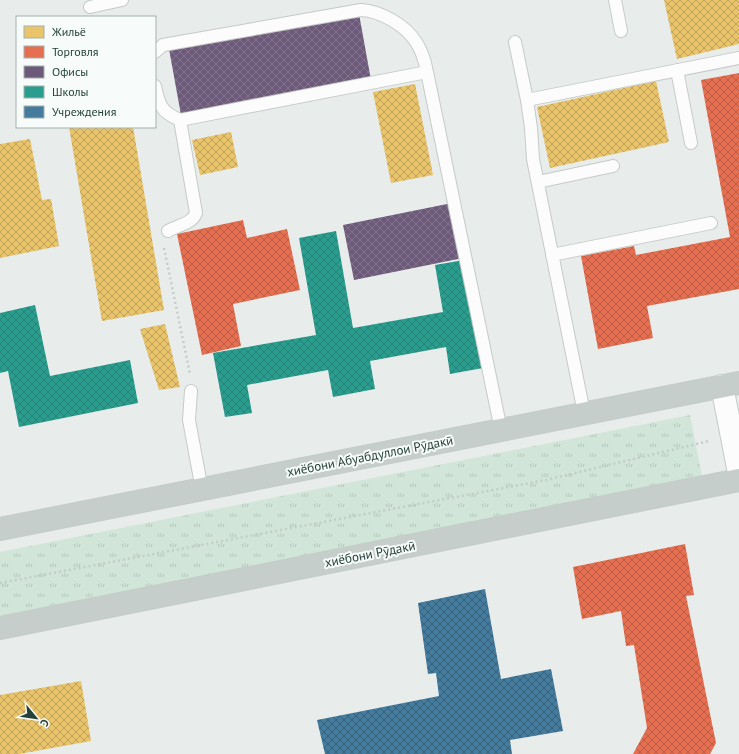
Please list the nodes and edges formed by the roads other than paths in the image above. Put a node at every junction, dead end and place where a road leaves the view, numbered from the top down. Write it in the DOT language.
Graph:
graph roads {
  1 [pos="122,0"];
  2 [pos="614,0"];
  3 [pos="90,7"];
  4 [pos="621,31"];
  5 [pos="515,42"];
  6 [pos="156,51"];
  7 [pos="739,58"];
  8 [pos="677,70"];
  9 [pos="427,72"];
  10 [pos="156,90"];
  11 [pos="527,100"];
  12 [pos="180,120"];
  13 [pos="691,143"];
  14 [pos="613,166"];
  15 [pos="538,182"];
  16 [pos="711,223"];
  17 [pos="168,231"];
  18 [pos="552,255"];
  19 [pos="731,384"];
  20 [pos="191,391"];
  21 [pos="584,414"];
  22 [pos="501,430"];
  23 [pos="739,473"];
  24 [pos="739,480"];
  25 [pos="202,490"];
  26 [pos="0,529"];
  27 [pos="0,628"];
  1 -- 3 [label="lane"];
  2 -- 4 [label="lane"];
  5 -- 11 [label="lane"];
  6 -- 9 [label="lane"];
  7 -- 8 [label="lane"];
  8 -- 11 [label="lane"];
  8 -- 13 [label="lane"];
  9 -- 12 [label="lane"];
  9 -- 22 [label="lane"];
  10 -- 12 [label="lane"];
  11 -- 15 [label="lane"];
  12 -- 17 [label="lane"];
  14 -- 15 [label="lane"];
  15 -- 18 [label="lane"];
  16 -- 18 [label="lane"];
  18 -- 21 [label="lane"];
  19 -- 21 [label="highway, хиёбони Абуабдуллои Рӯдакӣ"];
  19 -- 23 [label="street"];
  20 -- 25 [label="lane"];
  21 -- 22 [label="highway, хиёбони Абуабдуллои Рӯдакӣ"];
  22 -- 25 [label="highway, хиёбони Абуабдуллои Рӯдакӣ"];
  24 -- 27 [label="highway, хиёбони Рӯдакӣ"];
  25 -- 26 [label="highway, хиёбони Абуабдуллои Рӯдакӣ"];
}
